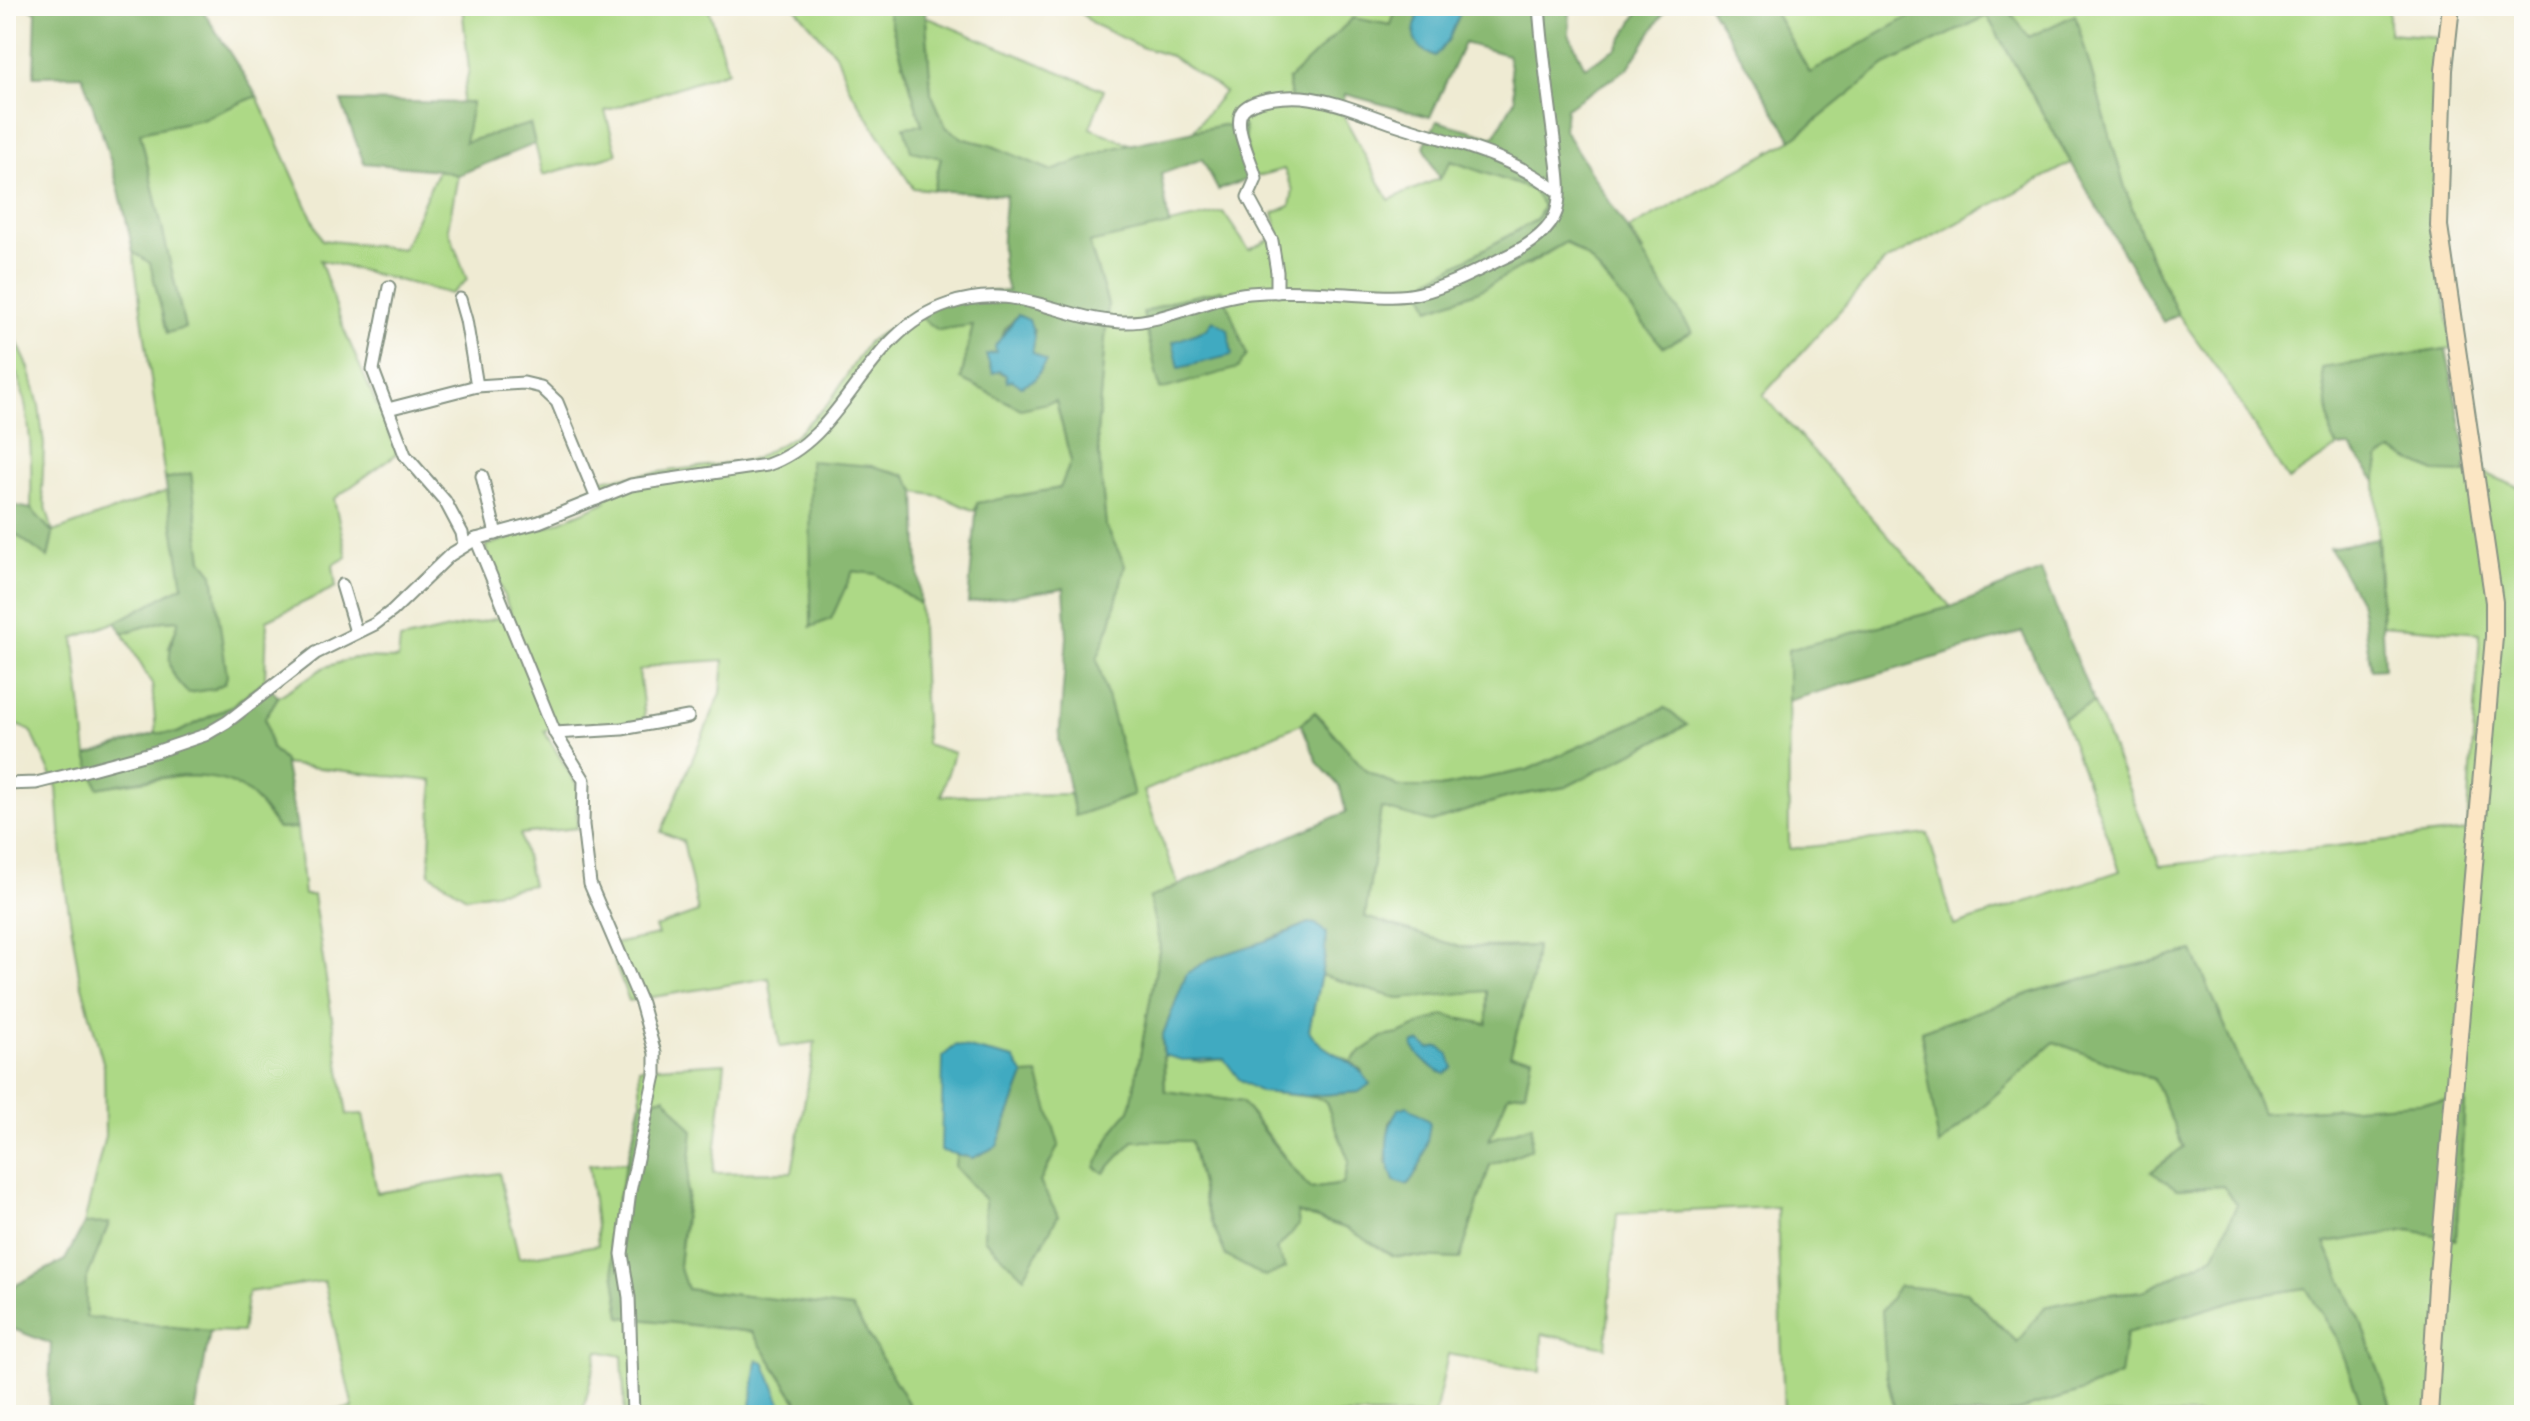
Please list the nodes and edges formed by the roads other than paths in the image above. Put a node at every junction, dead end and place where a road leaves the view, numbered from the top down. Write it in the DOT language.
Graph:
graph roads {
  1 [pos="1539,6"];
  2 [pos="2451,6"];
  3 [pos="1557,191"];
  4 [pos="389,287"];
  5 [pos="1277,292"];
  6 [pos="460,299"];
  7 [pos="477,386"];
  8 [pos="388,409"];
  9 [pos="482,476"];
  10 [pos="597,499"];
  11 [pos="496,534"];
  12 [pos="470,542"];
  13 [pos="342,585"];
  14 [pos="356,632"];
  15 [pos="688,717"];
  16 [pos="555,733"];
  17 [pos="6,784"];
  18 [pos="633,1415"];
  19 [pos="2429,1415"];
  1 -- 3 [label="street"];
  2 -- 19 [label="street"];
  3 -- 5 [label="street"];
  3 -- 5 [label="street"];
  4 -- 8 [label="street"];
  5 -- 10 [label="street"];
  6 -- 7 [label="street"];
  7 -- 8 [label="street"];
  7 -- 10 [label="street"];
  8 -- 12 [label="street"];
  9 -- 11 [label="street"];
  10 -- 11 [label="street"];
  11 -- 12 [label="street"];
  12 -- 14 [label="street"];
  12 -- 16 [label="street"];
  13 -- 14 [label="street"];
  14 -- 17 [label="street"];
  15 -- 16 [label="street"];
  16 -- 18 [label="street"];
}
